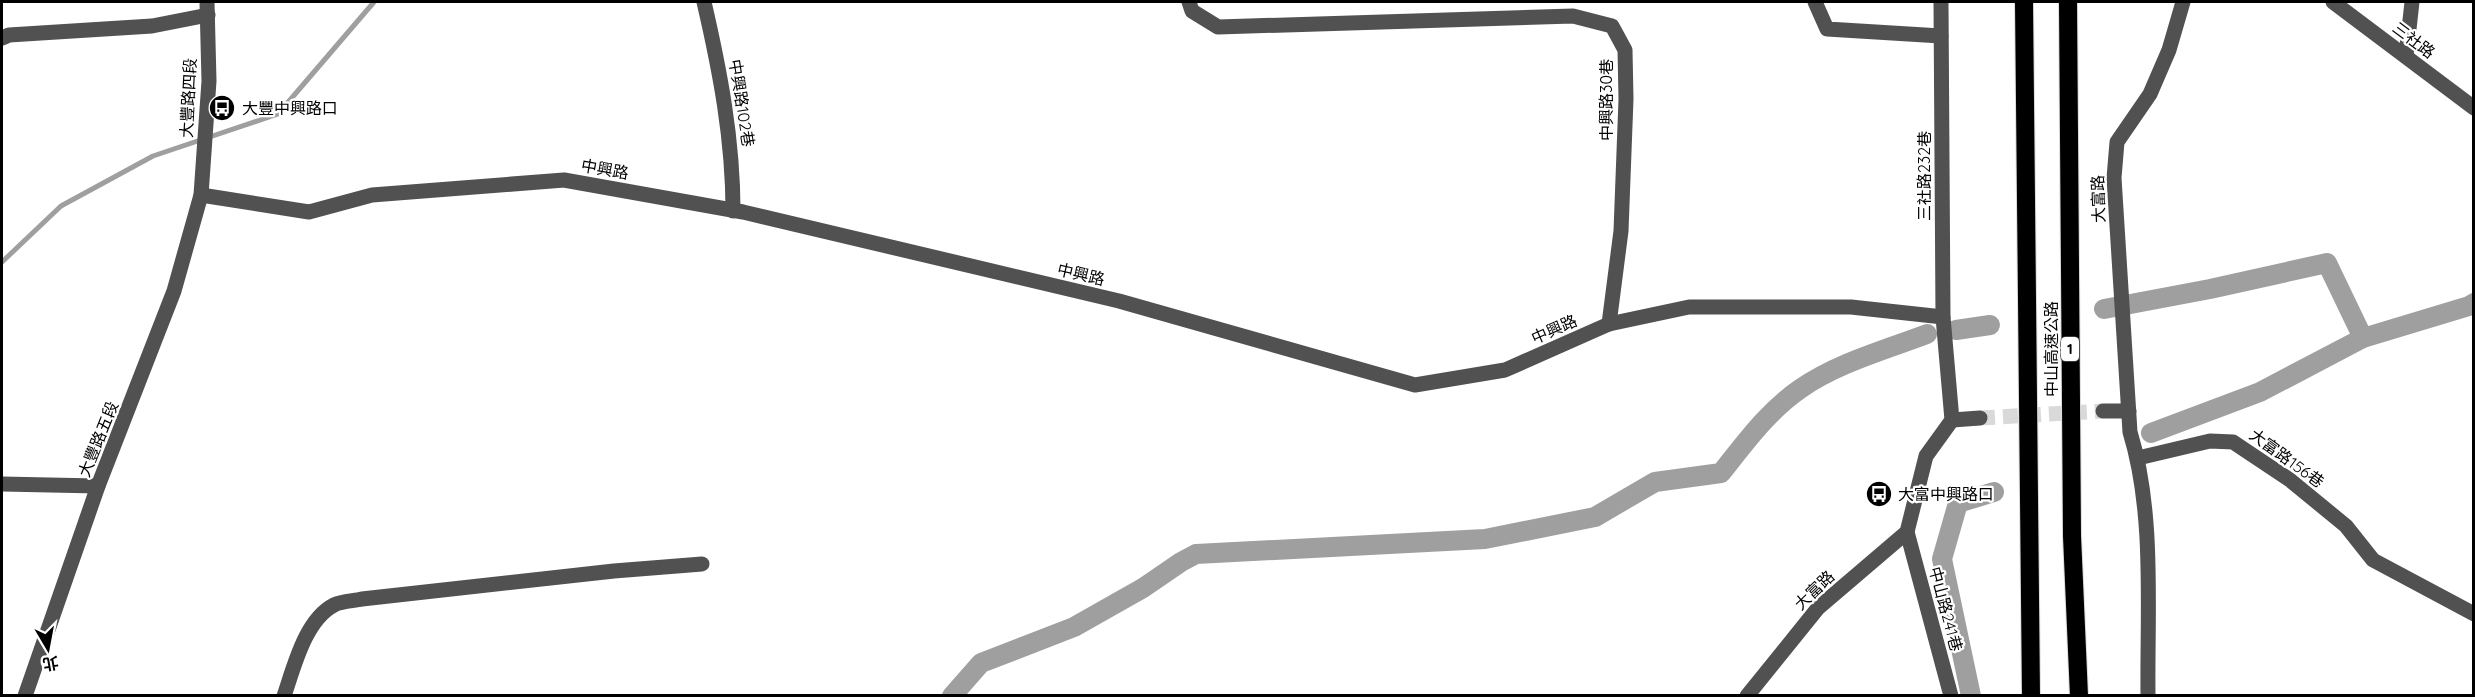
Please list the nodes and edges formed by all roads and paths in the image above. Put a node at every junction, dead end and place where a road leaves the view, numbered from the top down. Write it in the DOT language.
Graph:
graph roads {
  1 [pos="704,2"];
  2 [pos="1189,2"];
  3 [pos="1815,2"];
  4 [pos="1941,2"];
  5 [pos="2024,2"];
  6 [pos="2068,2"];
  7 [pos="2183,2"];
  8 [pos="2333,2"];
  9 [pos="2412,2"];
  10 [pos="208,8"];
  11 [pos="1575,9"];
  12 [pos="1941,36"];
  13 [pos="2,38"];
  14 [pos="2406,56"];
  15 [pos="2474,108"];
  16 [pos="201,195"];
  17 [pos="734,211"];
  18 [pos="1943,317"];
  19 [pos="1609,324"];
  20 [pos="2103,411"];
  21 [pos="2129,411"];
  22 [pos="1980,418"];
  23 [pos="1952,420"];
  24 [pos="2138,458"];
  25 [pos="2,484"];
  26 [pos="98,486"];
  27 [pos="1907,532"];
  28 [pos="702,564"];
  29 [pos="2474,614"];
  30 [pos="25,696"];
  31 [pos="284,696"];
  32 [pos="1747,696"];
  33 [pos="1951,696"];
  34 [pos="2031,696"];
  35 [pos="2079,696"];
  36 [pos="2148,696"];
  1 -- 17 [label="street, 中興路102巷"];
  2 -- 11 [label="street, 中興路30巷"];
  3 -- 12 [label="street"];
  4 -- 12 [label="street, 三社路232巷"];
  5 -- 34 [label="highway, 中山高速公路"];
  6 -- 35 [label="highway, 中山高速公路 / 1"];
  7 -- 21 [label="street, 大富路"];
  8 -- 14 [label="street, 三社路"];
  9 -- 14 [label="street"];
  10 -- 13 [label="street"];
  10 -- 16 [label="street, 大豐路四段"];
  11 -- 19 [label="street, 中興路30巷"];
  12 -- 18 [label="street, 三社路232巷"];
  14 -- 15 [label="street, 三社路"];
  16 -- 17 [label="street, 中興路"];
  16 -- 26 [label="street, 大豐路五段"];
  17 -- 19 [label="street, 中興路"];
  18 -- 19 [label="street, 中興路"];
  18 -- 23 [label="street"];
  20 -- 21 [label="street"];
  21 -- 24 [label="street, 大富路"];
  22 -- 23 [label="street"];
  23 -- 27 [label="street"];
  24 -- 29 [label="street, 大富路156巷"];
  24 -- 36 [label="street"];
  25 -- 26 [label="street"];
  26 -- 30 [label="street, 大豐路五段"];
  27 -- 32 [label="street, 大富路"];
  27 -- 33 [label="street, 中山路241巷"];
  28 -- 31 [label="street"];
}
